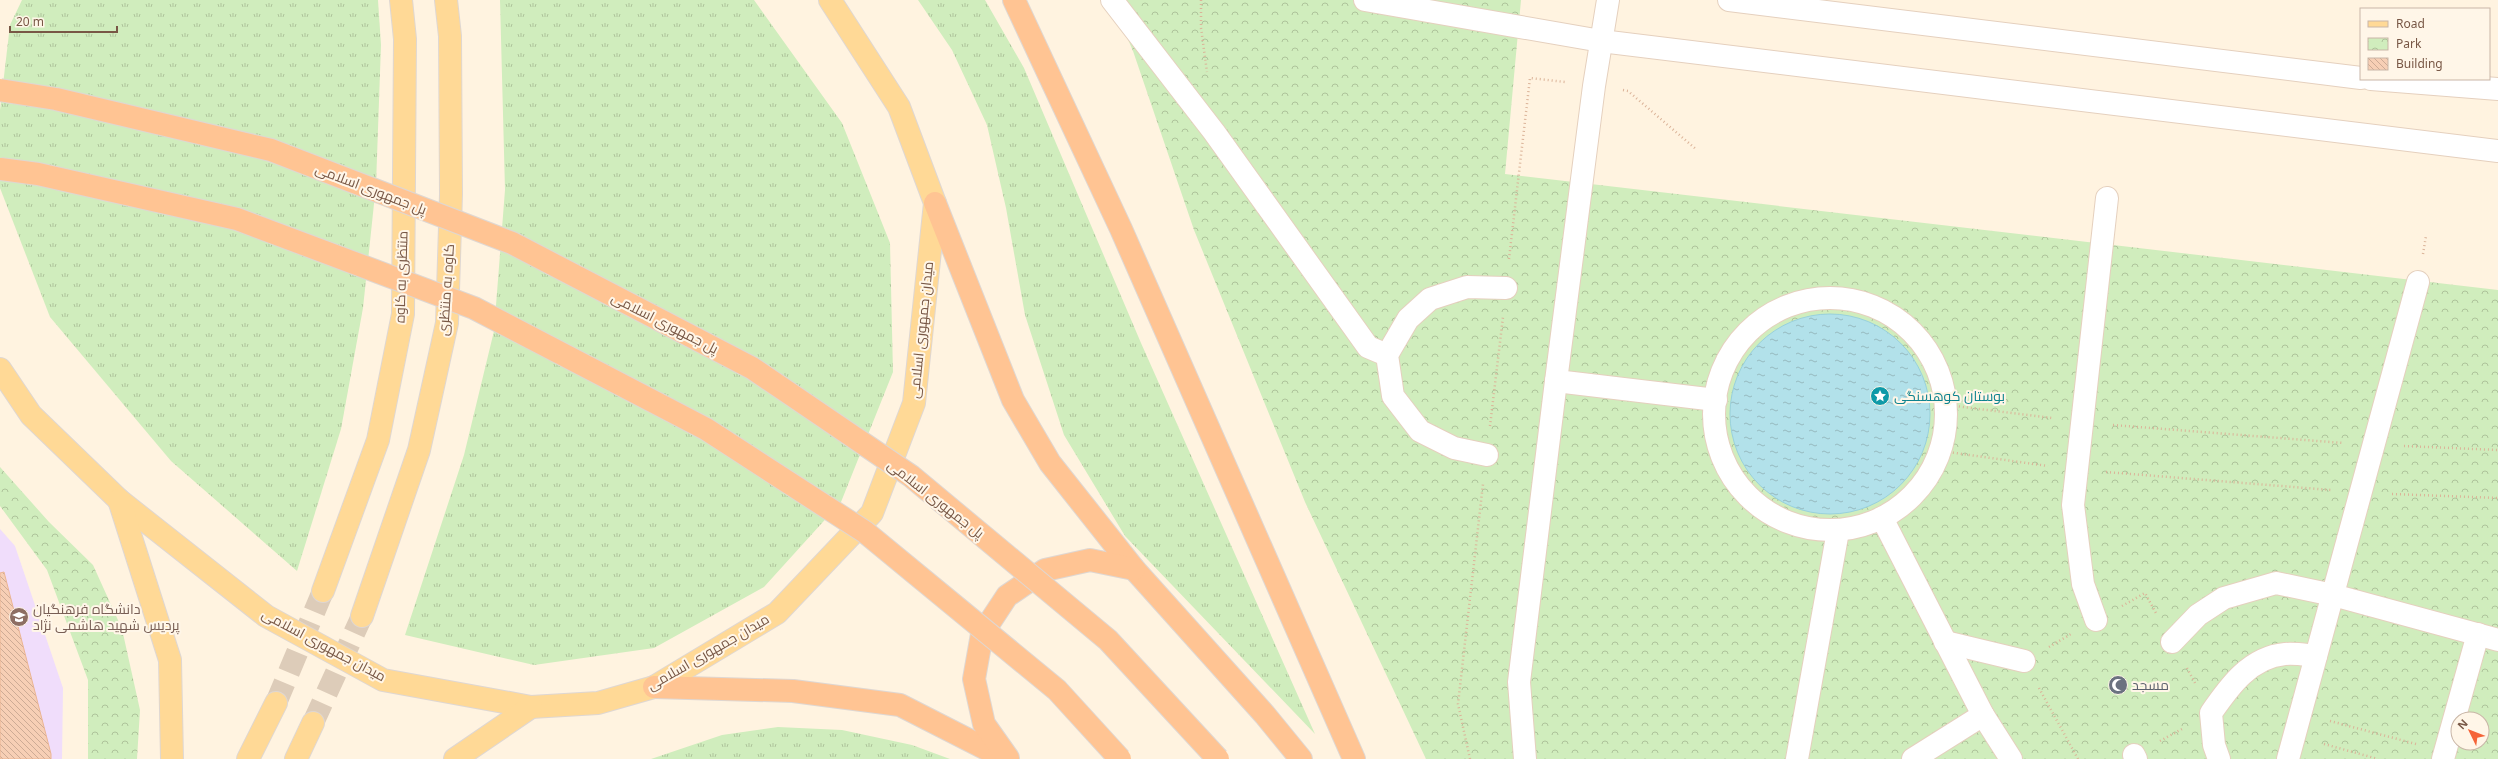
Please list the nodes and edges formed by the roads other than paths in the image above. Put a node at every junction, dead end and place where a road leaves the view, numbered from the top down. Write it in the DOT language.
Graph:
graph roads {
  1 [pos="401,0"];
  2 [pos="446,0"];
  3 [pos="830,0"];
  4 [pos="1014,0"];
  5 [pos="1112,0"];
  6 [pos="1365,0"];
  7 [pos="1608,0"];
  8 [pos="1729,0"];
  9 [pos="1601,41"];
  10 [pos="2360,78"];
  11 [pos="2384,80"];
  12 [pos="2498,89"];
  13 [pos="0,90"];
  14 [pos="2498,151"];
  15 [pos="0,169"];
  16 [pos="2107,198"];
  17 [pos="935,203"];
  18 [pos="2418,282"];
  19 [pos="1506,288"];
  20 [pos="1387,354"];
  21 [pos="0,370"];
  22 [pos="1556,380"];
  23 [pos="1716,400"];
  24 [pos="1487,454"];
  25 [pos="119,500"];
  26 [pos="1882,518"];
  27 [pos="1838,531"];
  28 [pos="1134,569"];
  29 [pos="323,591"];
  30 [pos="2333,595"];
  31 [pos="362,616"];
  32 [pos="2096,620"];
  33 [pos="2488,637"];
  34 [pos="1945,642"];
  35 [pos="2172,642"];
  36 [pos="2316,656"];
  37 [pos="2024,661"];
  38 [pos="654,687"];
  39 [pos="276,703"];
  40 [pos="531,707"];
  41 [pos="1983,715"];
  42 [pos="314,723"];
  43 [pos="2444,755"];
  44 [pos="172,759"];
  45 [pos="248,759"];
  46 [pos="296,759"];
  47 [pos="455,759"];
  48 [pos="1007,759"];
  49 [pos="1120,759"];
  50 [pos="1218,759"];
  51 [pos="1301,759"];
  52 [pos="1354,759"];
  53 [pos="1525,759"];
  54 [pos="1797,759"];
  55 [pos="1913,759"];
  56 [pos="2012,759"];
  57 [pos="2219,759"];
  58 [pos="2288,759"];
  1 -- 29 [label="main road, منتظری به کاوه"];
  2 -- 31 [label="main road, کاوه به منتظری"];
  3 -- 17 [label="main road, میدان جمهوری اسلامی"];
  4 -- 52 [label="highway"];
  5 -- 20 [label="street"];
  6 -- 9 [label="street"];
  7 -- 9 [label="street"];
  8 -- 10 [label="street"];
  9 -- 14 [label="street"];
  9 -- 22 [label="street"];
  11 -- 12 [label="street"];
  13 -- 50 [label="highway, پل جمهوری اسلامی, bridge"];
  15 -- 49 [label="highway, bridge"];
  16 -- 32 [label="street"];
  17 -- 28 [label="highway"];
  17 -- 38 [label="main road, میدان جمهوری اسلامی"];
  18 -- 30 [label="street"];
  19 -- 20 [label="street"];
  20 -- 24 [label="street"];
  21 -- 25 [label="main road, میدان جمهوری اسلامی"];
  22 -- 23 [label="street"];
  22 -- 53 [label="street"];
  23 -- 26 [label="street"];
  23 -- 27 [label="street"];
  25 -- 40 [label="main road, میدان جمهوری اسلامی"];
  25 -- 44 [label="main road"];
  26 -- 27 [label="street"];
  26 -- 34 [label="street"];
  27 -- 54 [label="street"];
  28 -- 48 [label="highway"];
  28 -- 51 [label="highway"];
  30 -- 33 [label="street"];
  30 -- 35 [label="street"];
  30 -- 36 [label="street"];
  33 -- 43 [label="street"];
  34 -- 37 [label="street"];
  34 -- 41 [label="street"];
  36 -- 57 [label="street"];
  36 -- 58 [label="street"];
  38 -- 40 [label="main road, میدان جمهوری اسلامی"];
  38 -- 48 [label="highway"];
  39 -- 45 [label="main road"];
  40 -- 47 [label="main road"];
  41 -- 55 [label="street"];
  41 -- 56 [label="street"];
  42 -- 46 [label="main road"];
}
